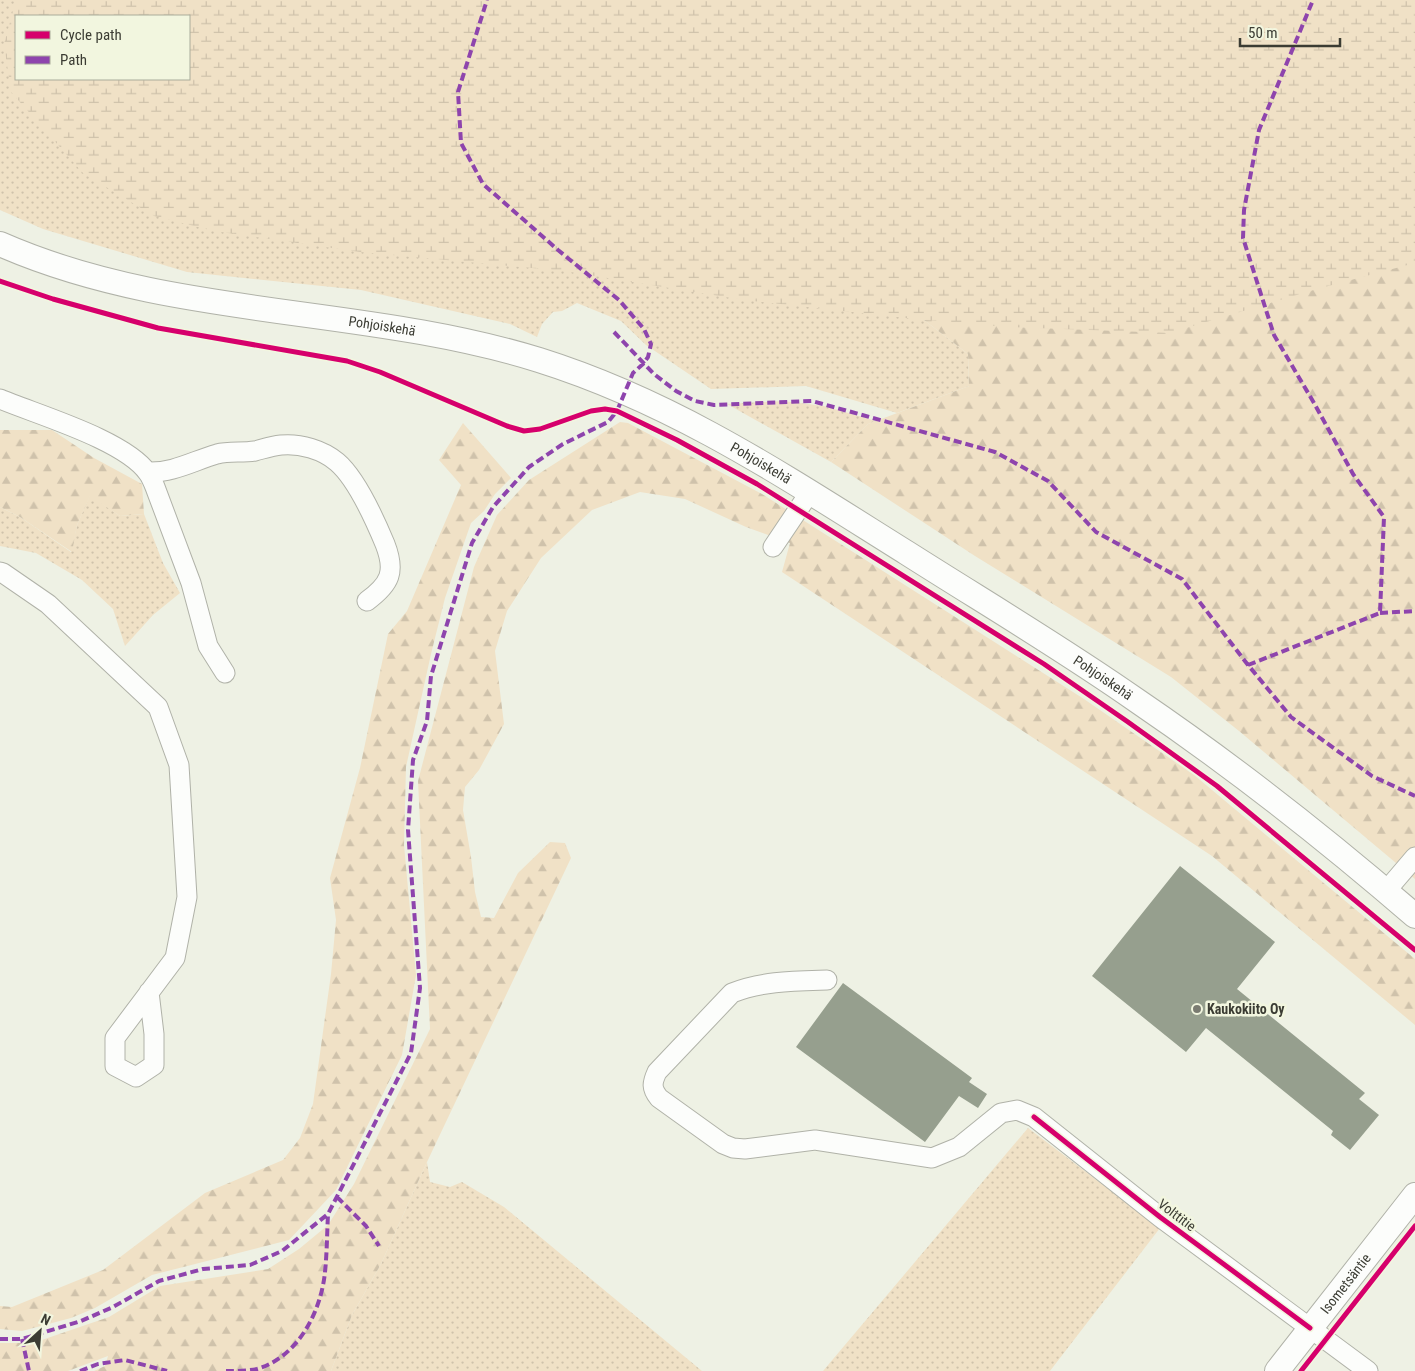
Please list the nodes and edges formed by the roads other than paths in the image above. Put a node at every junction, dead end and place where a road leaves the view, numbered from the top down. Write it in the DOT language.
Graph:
graph roads {
  1 [pos="0,244"];
  2 [pos="0,399"];
  3 [pos="148,472"];
  4 [pos="810,492"];
  5 [pos="772,546"];
  6 [pos="0,572"];
  7 [pos="367,602"];
  8 [pos="225,673"];
  9 [pos="1415,857"];
  10 [pos="1386,891"];
  11 [pos="1415,916"];
  12 [pos="827,980"];
  13 [pos="149,992"];
  14 [pos="1415,1195"];
  15 [pos="1310,1328"];
  16 [pos="1277,1371"];
  17 [pos="1368,1371"];
  1 -- 4 [label="main road, Pohjoiskehä"];
  2 -- 3 [label="street"];
  3 -- 7 [label="street"];
  3 -- 8 [label="street"];
  4 -- 5 [label="street"];
  4 -- 10 [label="main road, Pohjoiskehä"];
  6 -- 13 [label="street"];
  9 -- 10 [label="street"];
  10 -- 11 [label="main road, Pohjoiskehä"];
  12 -- 15 [label="street, Volttitie"];
  14 -- 15 [label="main road, Isometsäntie"];
  15 -- 16 [label="main road, Isometsäntie"];
  15 -- 17 [label="street, Volttitie"];
}
